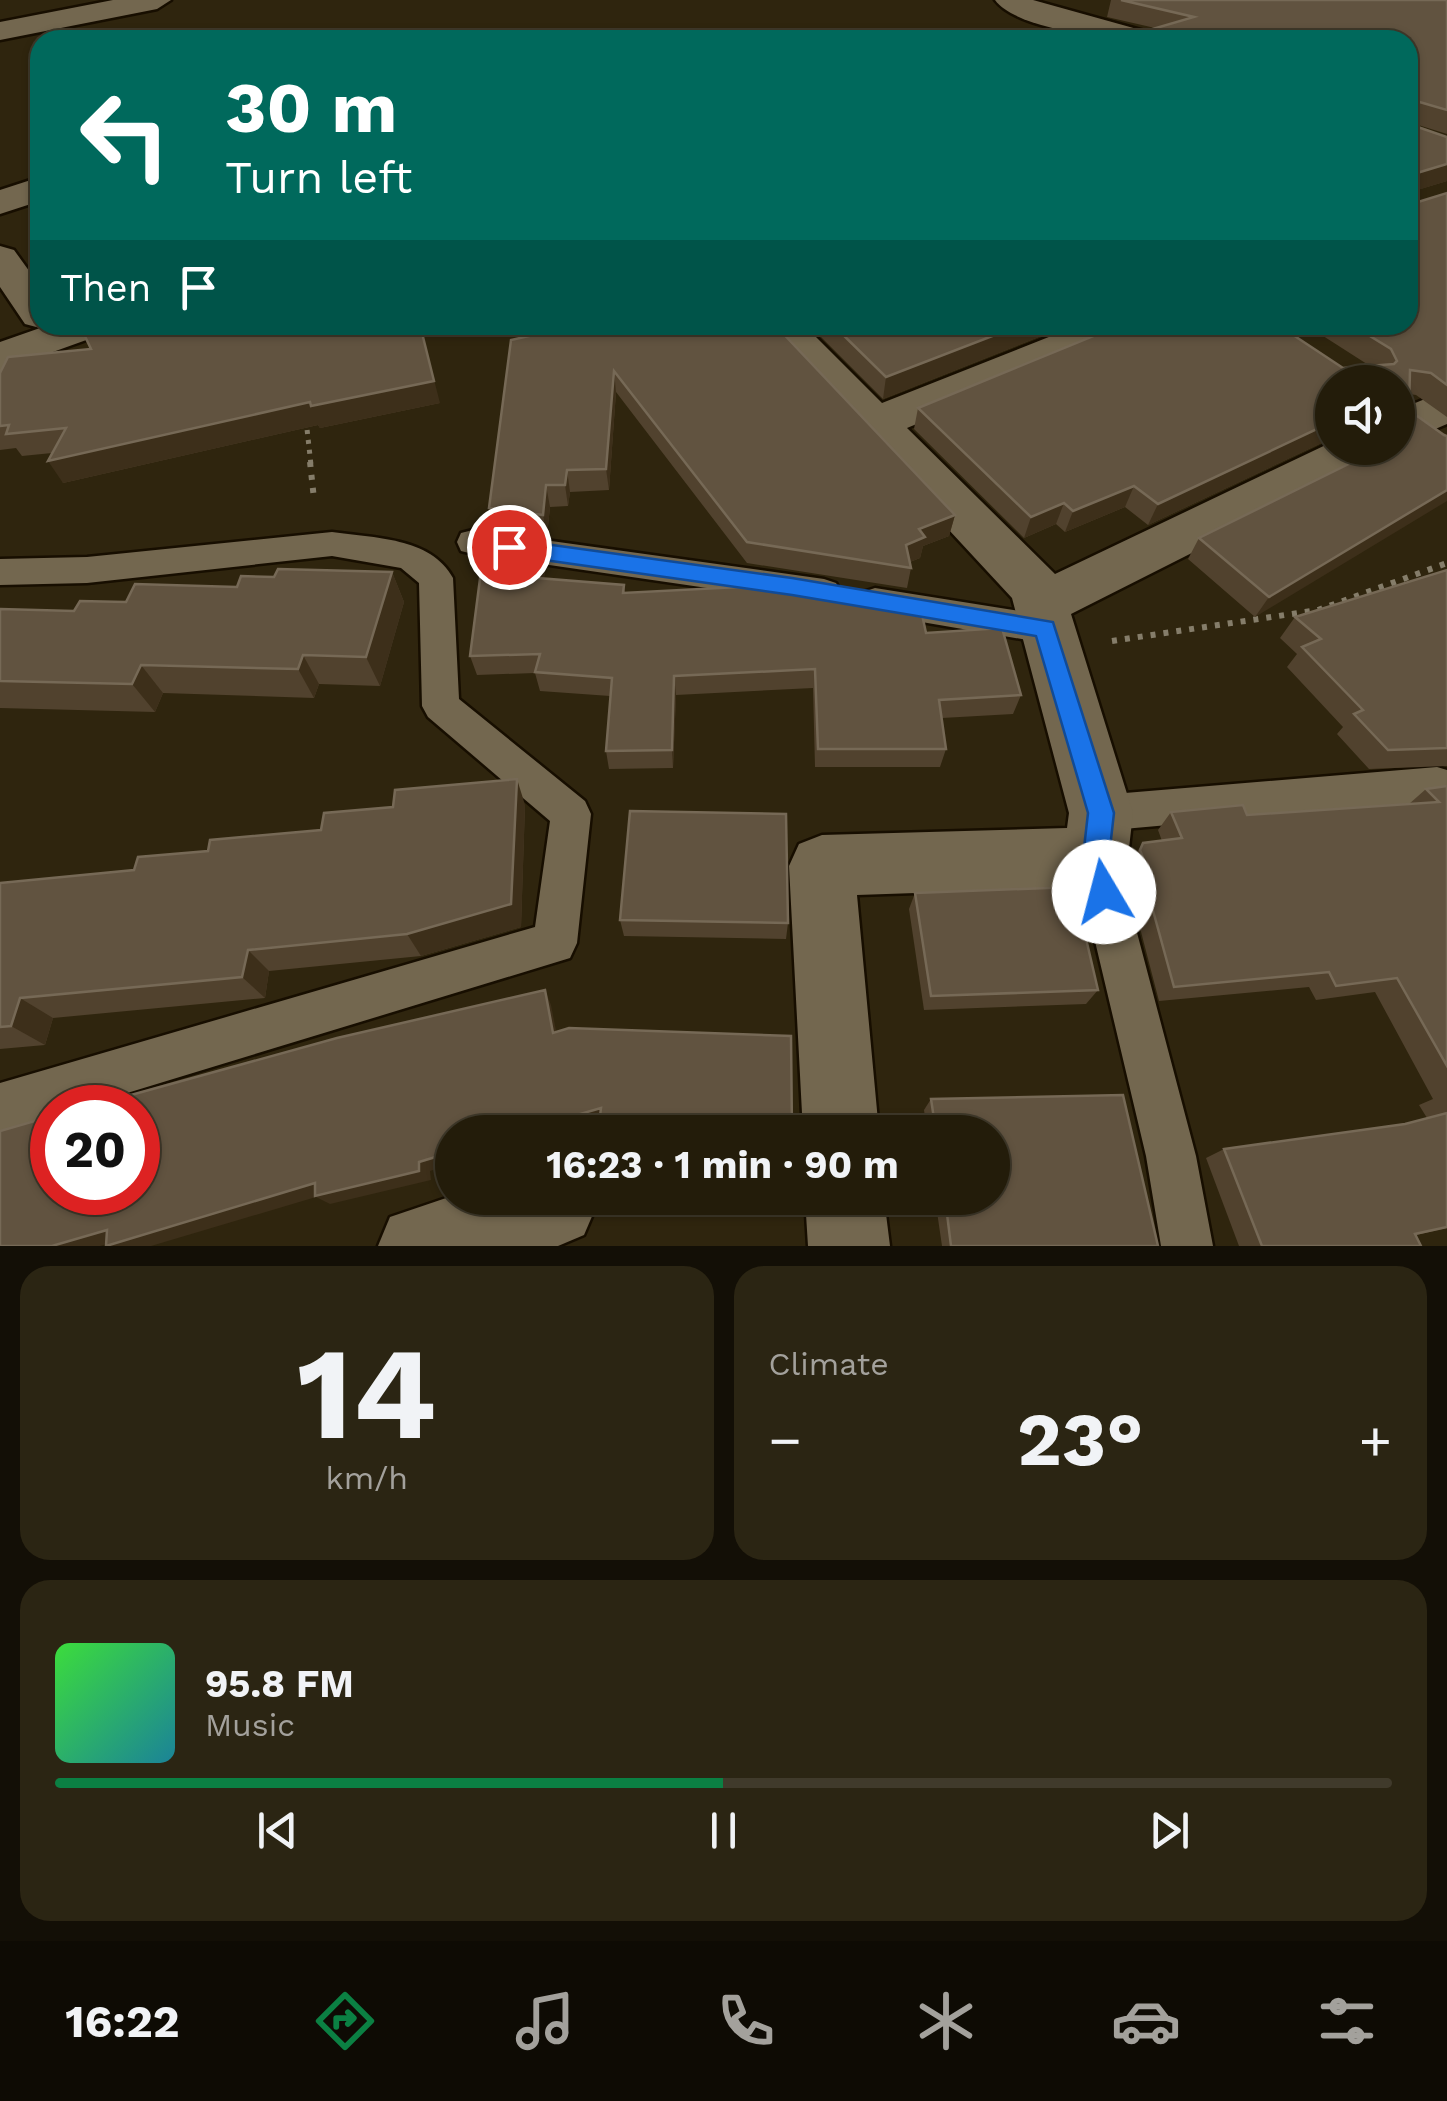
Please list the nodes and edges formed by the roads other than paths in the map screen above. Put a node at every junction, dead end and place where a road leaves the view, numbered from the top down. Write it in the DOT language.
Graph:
graph roads {
  1 [pos="157,0"];
  2 [pos="1008,0"];
  3 [pos="1103,30"];
  4 [pos="0,32"];
  5 [pos="30,192"];
  6 [pos="0,203"];
  7 [pos="0,258"];
  8 [pos="30,293"];
  9 [pos="40,335"];
  10 [pos="790,335"];
  11 [pos="1092,335"];
  12 [pos="0,358"];
  13 [pos="878,422"];
  14 [pos="1331,465"];
  15 [pos="473,542"];
  16 [pos="0,572"];
  17 [pos="1046,628"];
  18 [pos="1436,784"];
  19 [pos="1098,835"];
  20 [pos="0,1108"];
  21 [pos="839,1115"];
  22 [pos="528,1215"];
  23 [pos="846,1215"];
  24 [pos="420,1246"];
  25 [pos="848,1246"];
  26 [pos="1186,1246"];
  1 -- 4 [label="street"];
  2 -- 3 [label="street"];
  5 -- 6 [label="street"];
  7 -- 8 [label="street"];
  9 -- 12 [label="street"];
  10 -- 13 [label="street"];
  11 -- 13 [label="street"];
  13 -- 17 [label="street"];
  14 -- 17 [label="street"];
  15 -- 17 [label="lane"];
  16 -- 20 [label="lane"];
  17 -- 19 [label="street"];
  18 -- 19 [label="lane"];
  19 -- 21 [label="street"];
  19 -- 26 [label="lane"];
  22 -- 24 [label="street"];
  23 -- 25 [label="street"];
}
